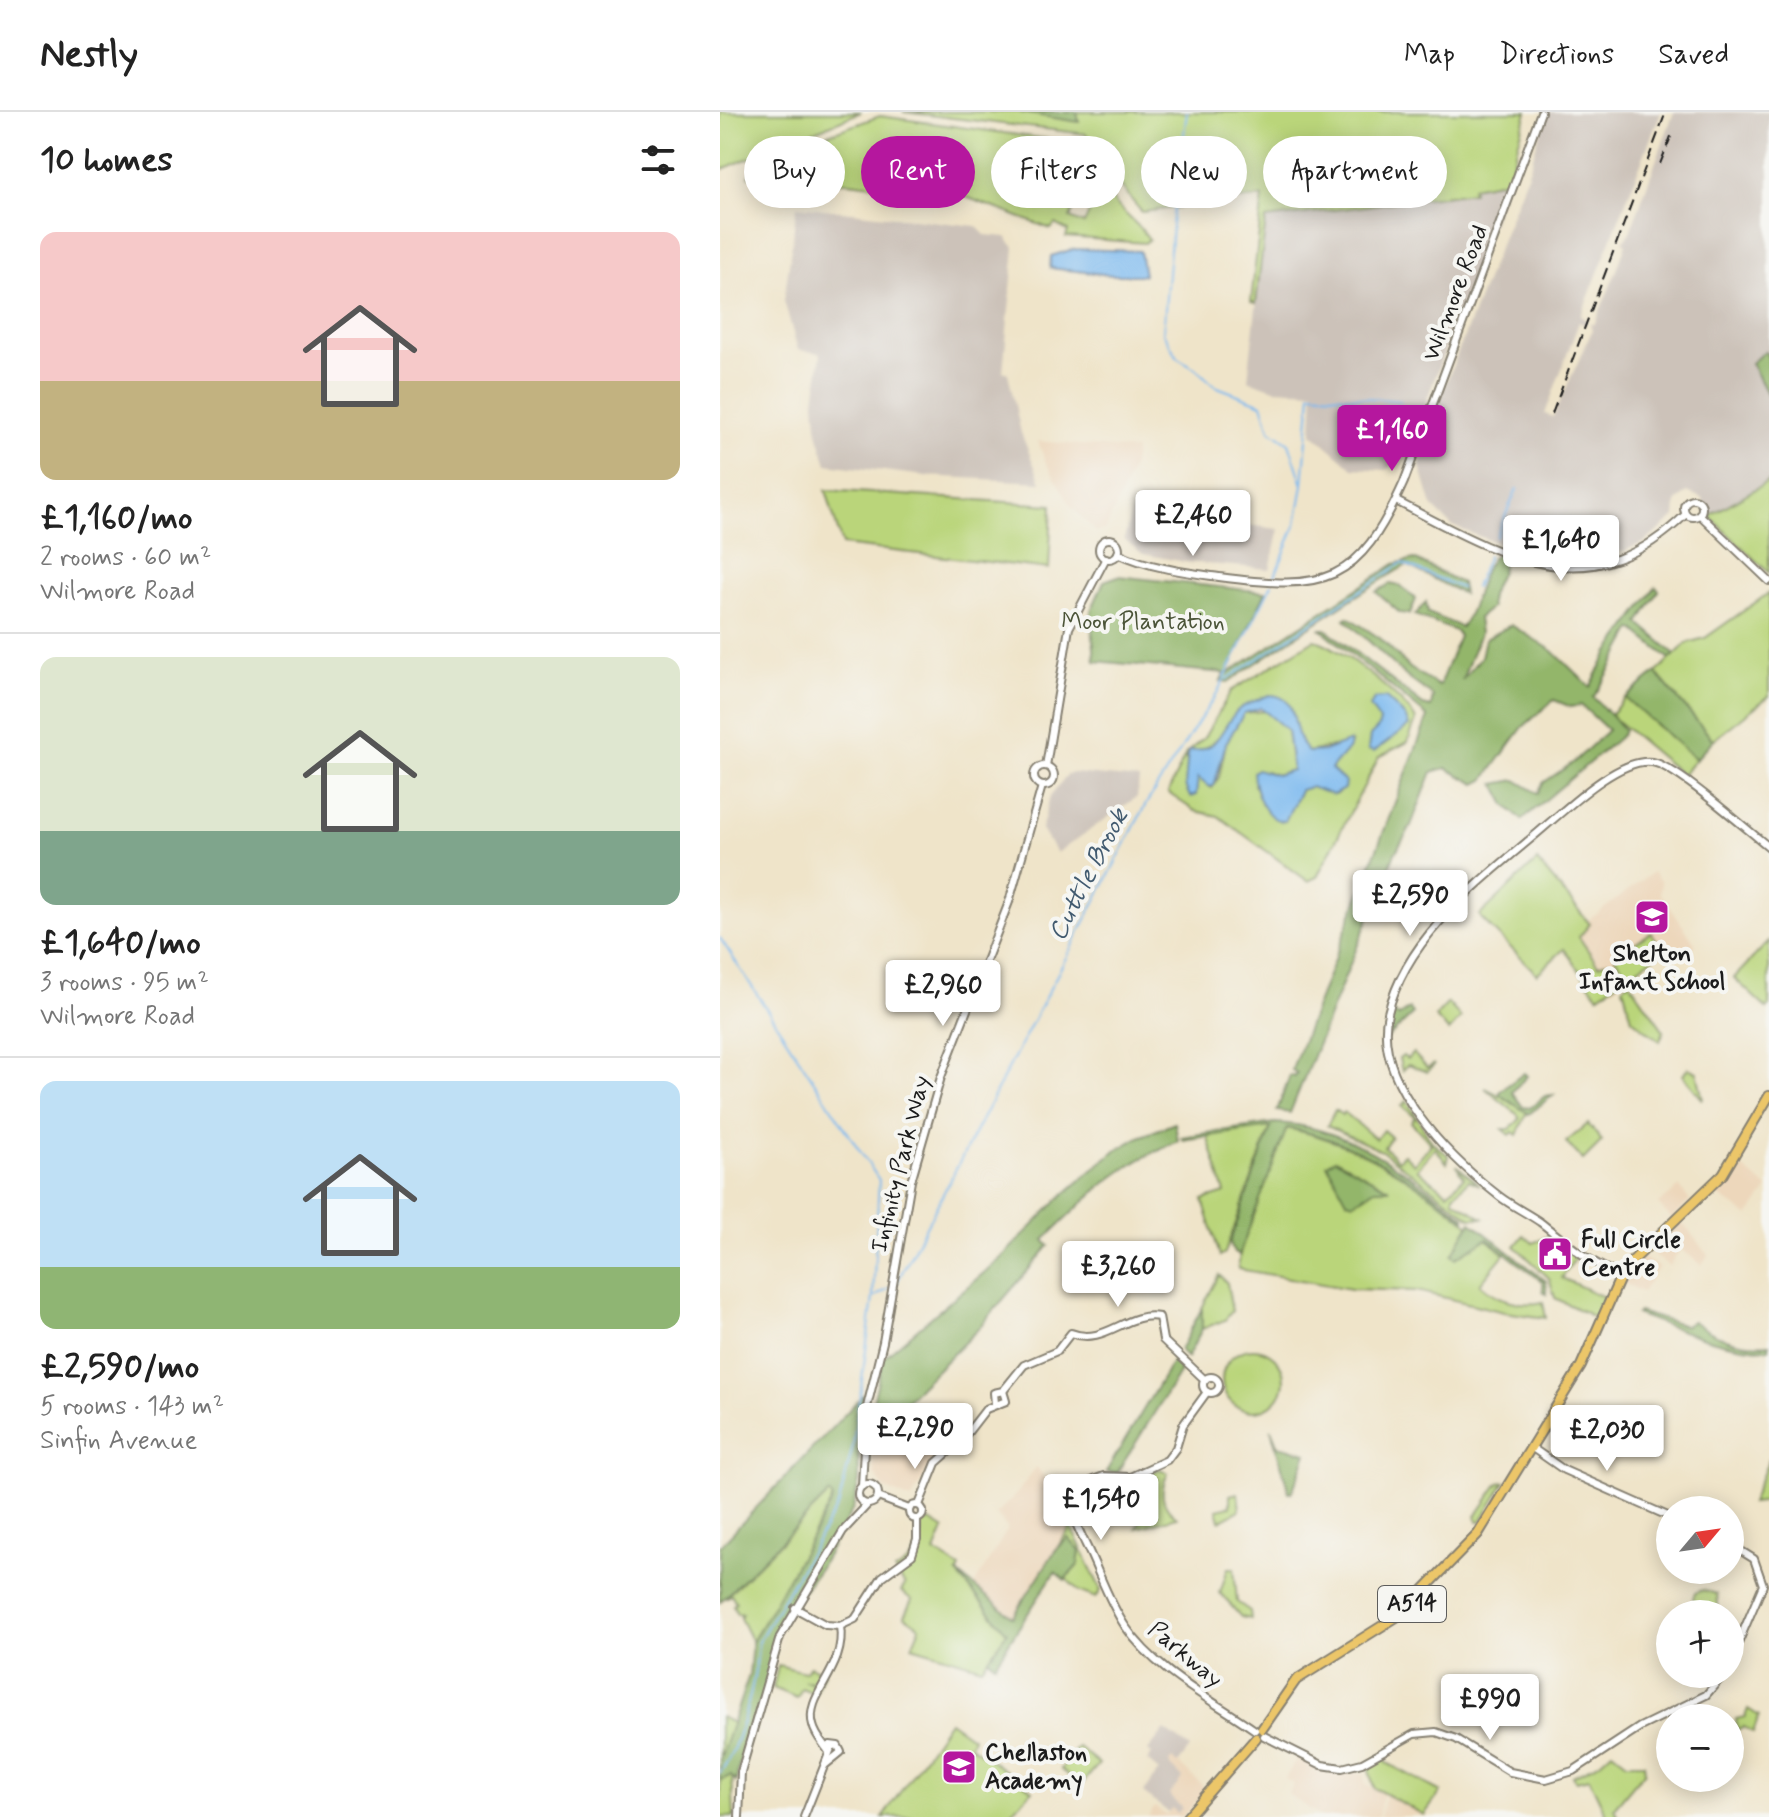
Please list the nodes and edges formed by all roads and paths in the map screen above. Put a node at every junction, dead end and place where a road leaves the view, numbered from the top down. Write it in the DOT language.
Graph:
graph roads {
  1 [pos="1541,112"];
  2 [pos="1396,501"];
  3 [pos="1686,514"];
  4 [pos="1699,514"];
  5 [pos="1118,553"];
  6 [pos="1106,558"];
  7 [pos="1769,581"];
  8 [pos="1046,766"];
  9 [pos="1042,786"];
  10 [pos="1769,847"];
  11 [pos="1769,1096"];
  12 [pos="1620,1275"];
  13 [pos="1205,1380"];
  14 [pos="1207,1392"];
  15 [pos="1531,1447"];
  16 [pos="863,1469"];
  17 [pos="872,1484"];
  18 [pos="862,1486"];
  19 [pos="878,1497"];
  20 [pos="859,1499"];
  21 [pos="868,1504"];
  22 [pos="919,1505"];
  23 [pos="909,1509"];
  24 [pos="1656,1511"];
  25 [pos="855,1514"];
  26 [pos="917,1519"];
  27 [pos="1744,1553"];
  28 [pos="795,1608"];
  29 [pos="840,1626"];
  30 [pos="1744,1629"];
  31 [pos="1715,1688"];
  32 [pos="1259,1733"];
  33 [pos="739,1817"];
  34 [pos="804,1817"];
  35 [pos="1187,1817"];
  1 -- 2 [label="street, Wilmore Road"];
  2 -- 3 [label="street"];
  2 -- 5 [label="street"];
  3 -- 4 [label="street"];
  3 -- 4 [label="street"];
  4 -- 7 [label="street"];
  5 -- 6 [label="street"];
  5 -- 6 [label="street"];
  6 -- 8 [label="street"];
  8 -- 9 [label="street"];
  8 -- 9 [label="street"];
  9 -- 16 [label="street, Infinity Park Way"];
  10 -- 12 [label="street"];
  11 -- 12 [label="main road, A514"];
  12 -- 15 [label="main road, A514"];
  13 -- 14 [label="street"];
  13 -- 14 [label="street"];
  13 -- 22 [label="street"];
  14 -- 32 [label="street, Parkway"];
  15 -- 24 [label="street"];
  15 -- 32 [label="main road, A514"];
  16 -- 17 [label="street"];
  16 -- 18 [label="street, Infinity Park Way"];
  17 -- 18 [label="street"];
  17 -- 19 [label="street"];
  18 -- 20 [label="street"];
  19 -- 21 [label="street"];
  19 -- 23 [label="street"];
  20 -- 21 [label="street"];
  20 -- 25 [label="street"];
  21 -- 25 [label="street"];
  22 -- 23 [label="street"];
  22 -- 26 [label="street"];
  23 -- 26 [label="street"];
  25 -- 28 [label="street"];
  26 -- 29 [label="street"];
  27 -- 30 [label="street"];
  28 -- 29 [label="street"];
  28 -- 33 [label="street"];
  29 -- 34 [label="street"];
  31 -- 32 [label="street"];
  32 -- 35 [label="main road, A514"];
}
